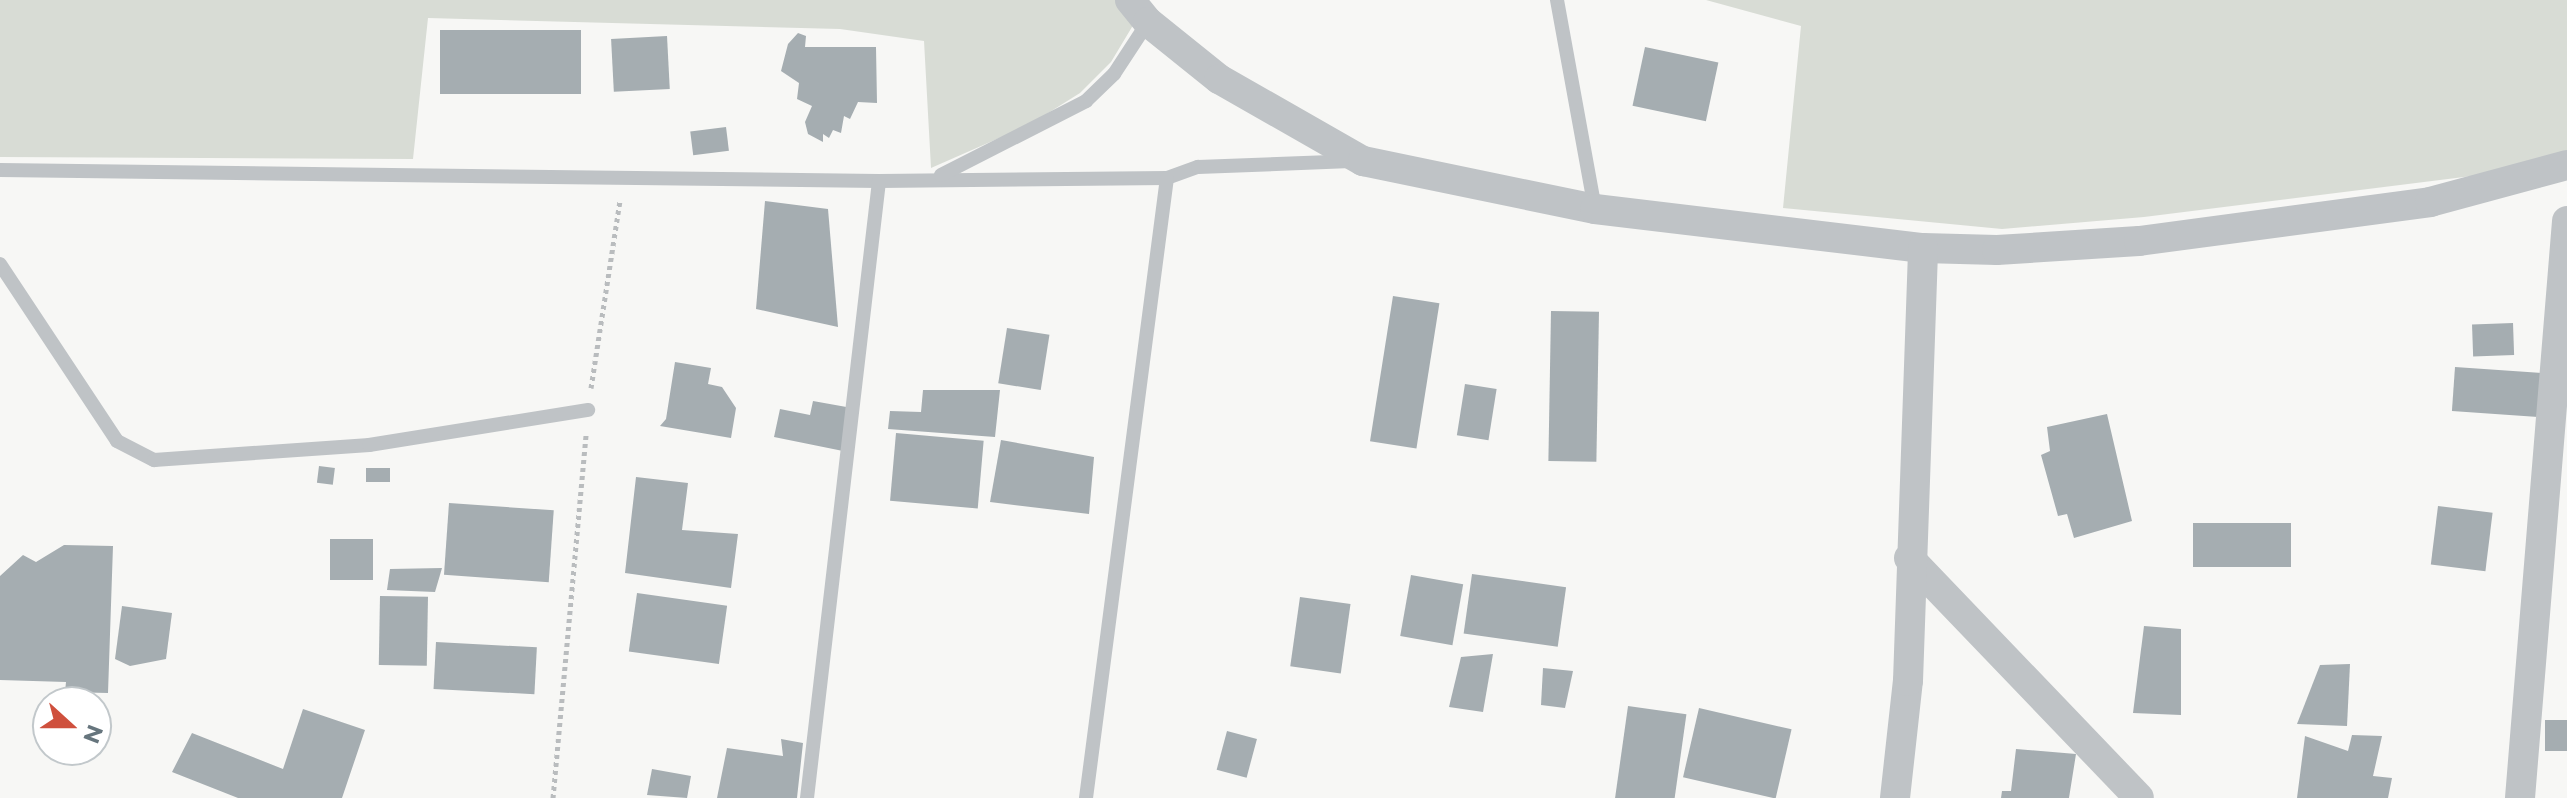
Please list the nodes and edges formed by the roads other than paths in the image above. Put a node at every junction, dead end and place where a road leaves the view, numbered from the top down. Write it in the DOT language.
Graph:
graph roads {
  1 [pos="1557,0"];
  2 [pos="1139,11"];
  3 [pos="1363,161"];
  4 [pos="2567,165"];
  5 [pos="0,170"];
  6 [pos="936,178"];
  7 [pos="1167,178"];
  8 [pos="879,181"];
  9 [pos="1595,209"];
  10 [pos="2567,221"];
  11 [pos="1923,248"];
  12 [pos="0,264"];
  13 [pos="588,410"];
  14 [pos="1909,558"];
  15 [pos="807,798"];
  16 [pos="1086,798"];
  17 [pos="1895,798"];
  18 [pos="2139,798"];
  19 [pos="2520,798"];
  1 -- 9 [label="lane"];
  2 -- 3 [label="street"];
  2 -- 6 [label="lane"];
  3 -- 7 [label="lane"];
  3 -- 9 [label="street"];
  4 -- 11 [label="street"];
  5 -- 8 [label="lane"];
  6 -- 7 [label="lane"];
  6 -- 8 [label="lane"];
  7 -- 16 [label="lane"];
  8 -- 15 [label="lane"];
  9 -- 11 [label="street"];
  10 -- 19 [label="street"];
  11 -- 14 [label="street"];
  12 -- 13 [label="lane"];
  14 -- 17 [label="street"];
  14 -- 18 [label="street"];
}
